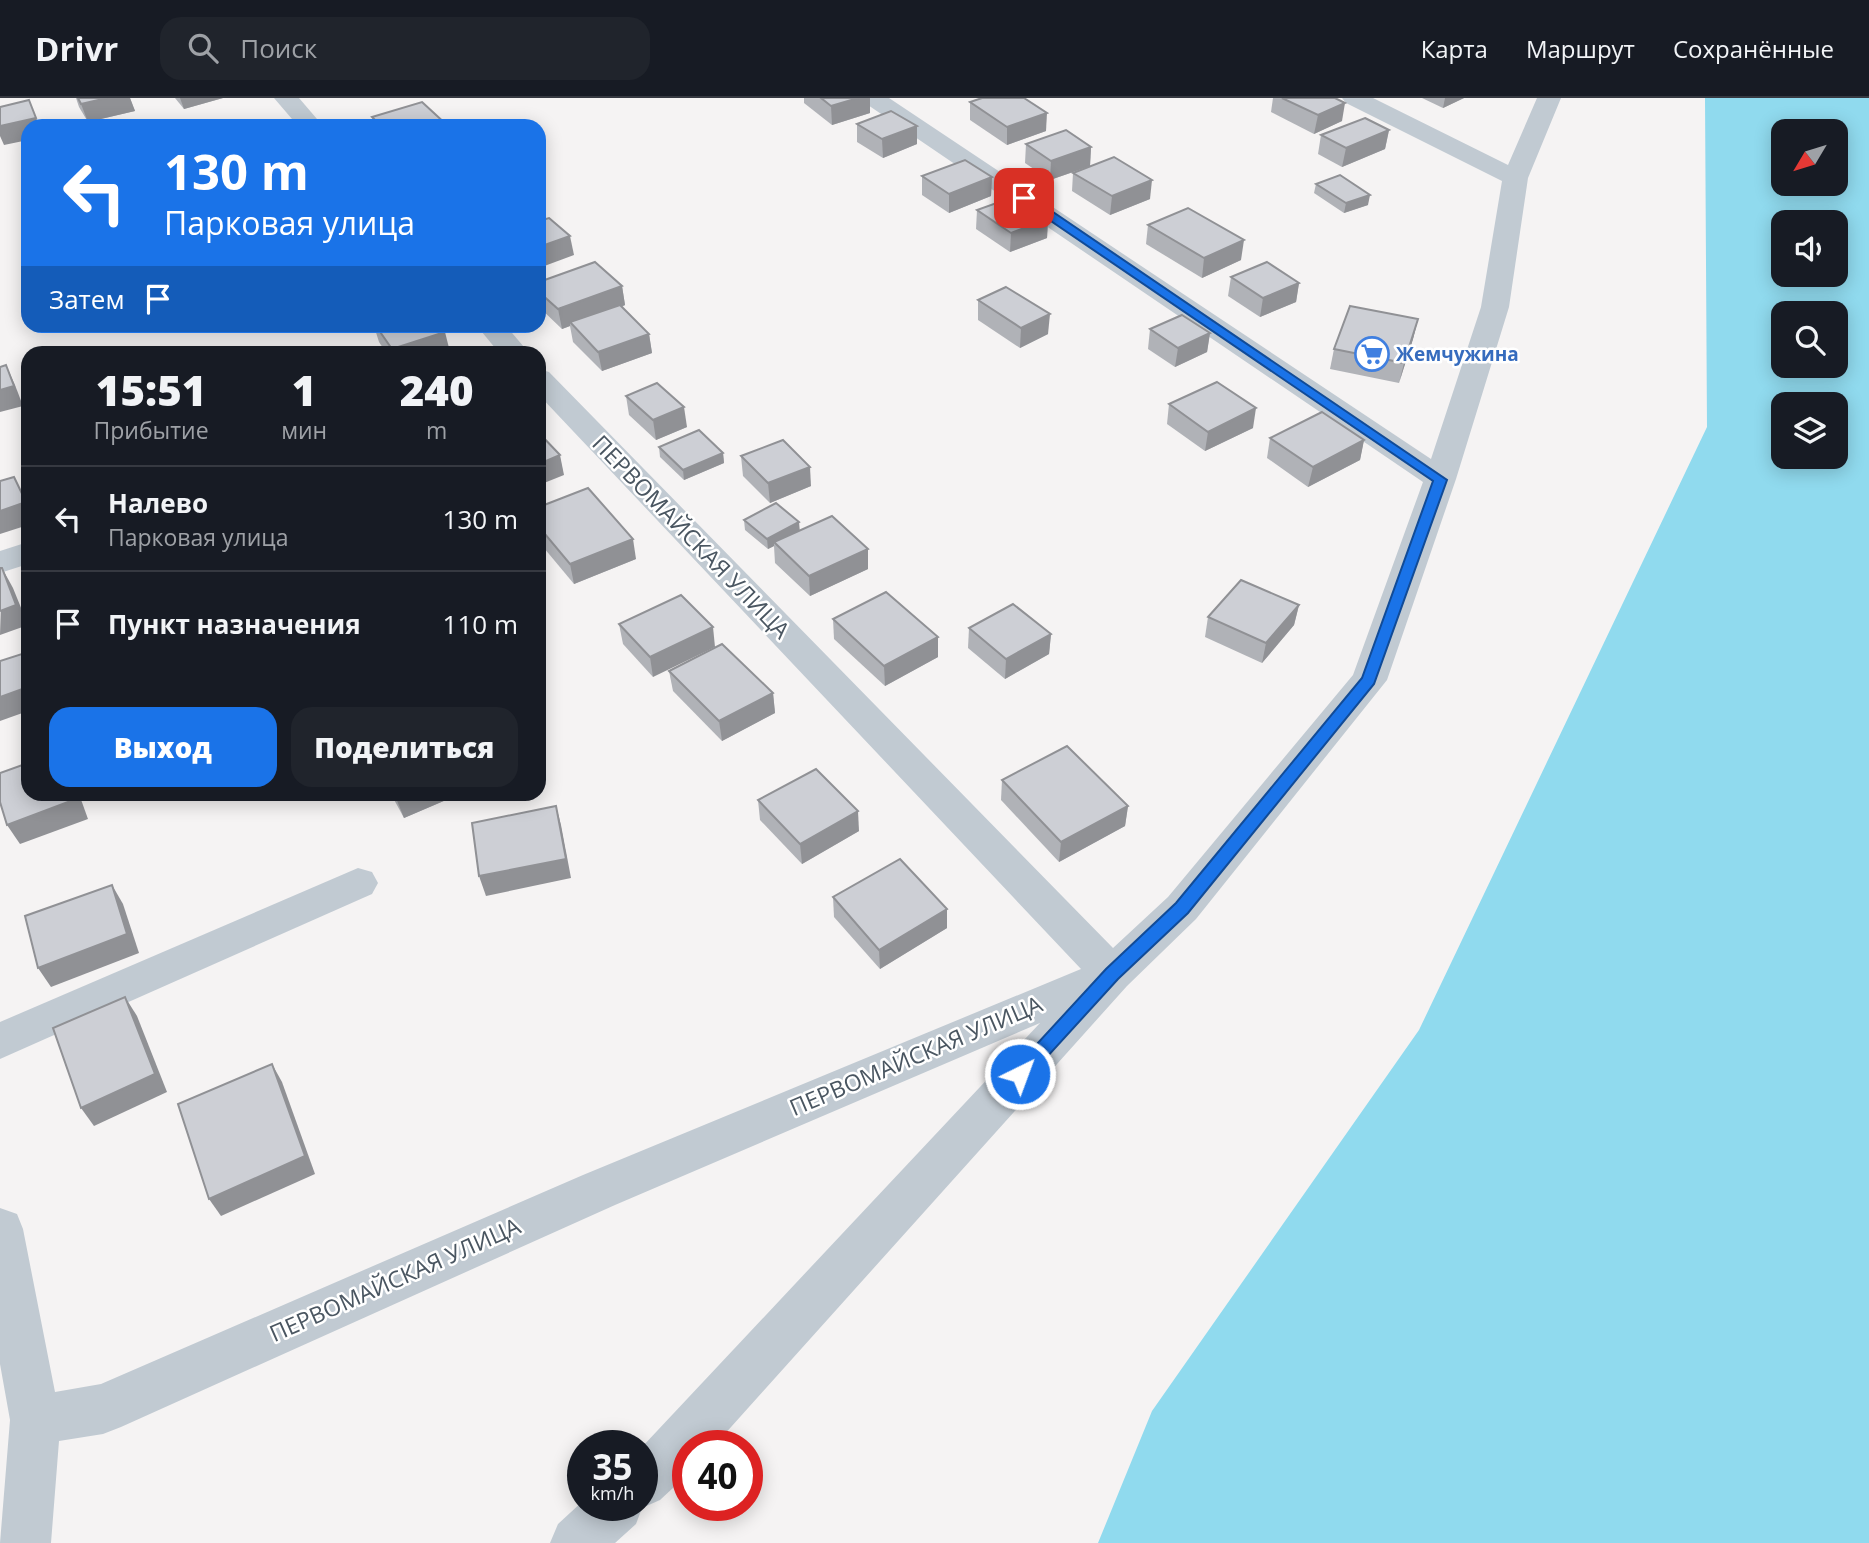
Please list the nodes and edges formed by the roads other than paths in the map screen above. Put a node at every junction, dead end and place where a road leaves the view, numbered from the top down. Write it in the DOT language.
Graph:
graph roads {
  1 [pos="286,98"];
  2 [pos="873,98"];
  3 [pos="1353,98"];
  4 [pos="1549,98"];
  5 [pos="306,119"];
  6 [pos="1515,178"];
  7 [pos="546,385"];
  8 [pos="1440,480"];
  9 [pos="21,555"];
  10 [pos="0,562"];
  11 [pos="358,883"];
  12 [pos="1112,974"];
  13 [pos="0,1041"];
  14 [pos="0,1229"];
  15 [pos="35,1420"];
  16 [pos="658,1466"];
  17 [pos="600,1521"];
  18 [pos="24,1543"];
  19 [pos="577,1543"];
  1 -- 5 [label="street"];
  2 -- 8 [label="street"];
  3 -- 6 [label="street"];
  4 -- 6 [label="street"];
  6 -- 8 [label="street"];
  7 -- 12 [label="street, ПЕРВОМАЙСКАЯ УЛИЦА"];
  8 -- 12 [label="street"];
  9 -- 10 [label="street"];
  11 -- 13 [label="street"];
  12 -- 15 [label="street, ПЕРВОМАЙСКАЯ УЛИЦА"];
  12 -- 16 [label="street"];
  14 -- 15 [label="street"];
  15 -- 18 [label="street"];
  17 -- 19 [label="street"];
}
